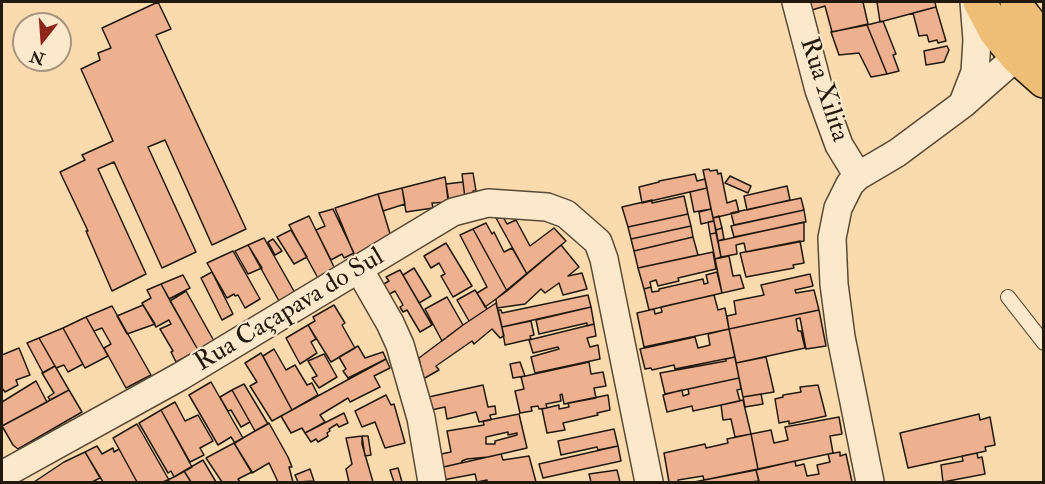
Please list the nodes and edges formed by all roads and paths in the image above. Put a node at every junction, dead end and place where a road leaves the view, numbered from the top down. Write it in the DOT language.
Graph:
graph roads {
  1 [pos="796,2"];
  2 [pos="974,2"];
  3 [pos="980,2"];
  4 [pos="1017,2"];
  5 [pos="1033,45"];
  6 [pos="1044,81"];
  7 [pos="963,104"];
  8 [pos="854,180"];
  9 [pos="359,269"];
  10 [pos="1008,297"];
  11 [pos="1044,343"];
  12 [pos="2,475"];
  13 [pos="432,483"];
  14 [pos="649,483"];
  15 [pos="870,483"];
  1 -- 8 [label="street, Rua Xilita"];
  2 -- 7 [label="street"];
  3 -- 5 [label="main road"];
  4 -- 5 [label="main road"];
  5 -- 6 [label="main road"];
  5 -- 7 [label="street"];
  7 -- 8 [label="street"];
  8 -- 15 [label="street"];
  9 -- 12 [label="street, Rua Caçapava do Sul"];
  9 -- 13 [label="street"];
  9 -- 14 [label="street, Rua Caçapava do Sul"];
  10 -- 11 [label="lane"];
}
